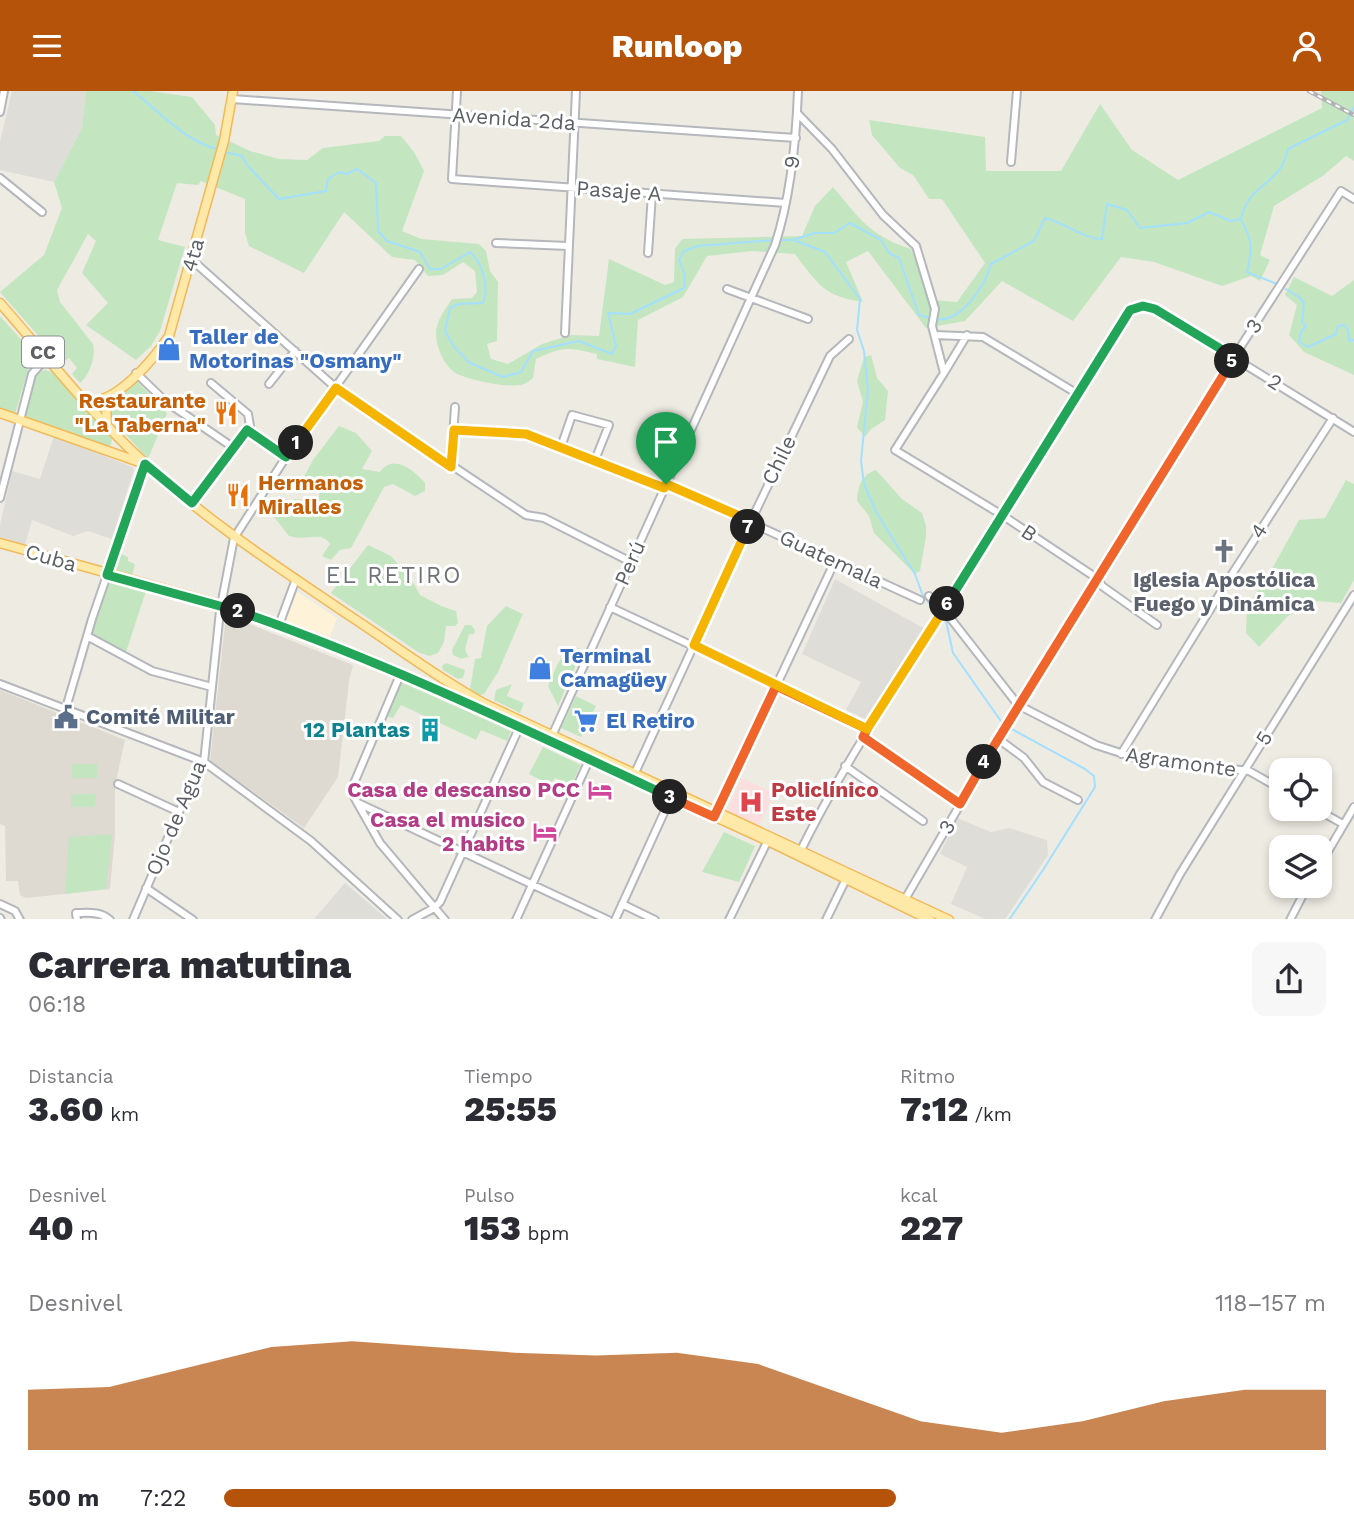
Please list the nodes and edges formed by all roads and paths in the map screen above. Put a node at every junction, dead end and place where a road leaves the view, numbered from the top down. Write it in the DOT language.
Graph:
graph roads {
  1 [pos="4,91"];
  2 [pos="457,91"];
  3 [pos="576,91"];
  4 [pos="798,91"];
  5 [pos="1017,91"];
  6 [pos="233,95"];
  7 [pos="0,112"];
  8 [pos="797,113"];
  9 [pos="455,115"];
  10 [pos="574,124"];
  11 [pos="796,138"];
  12 [pos="1011,162"];
  13 [pos="0,178"];
  14 [pos="572,188"];
  15 [pos="652,194"];
  16 [pos="1354,199"];
  17 [pos="786,203"];
  18 [pos="42,212"];
  19 [pos="779,231"];
  20 [pos="496,243"];
  21 [pos="568,246"];
  22 [pos="648,253"];
  23 [pos="192,260"];
  24 [pos="419,269"];
  25 [pos="727,289"];
  26 [pos="751,299"];
  27 [pos="0,303"];
  28 [pos="808,319"];
  29 [pos="565,333"];
  30 [pos="935,335"];
  31 [pos="967,335"];
  32 [pos="849,339"];
  33 [pos="295,351"];
  34 [pos="47,357"];
  35 [pos="1234,357"];
  36 [pos="136,373"];
  37 [pos="944,373"];
  38 [pos="211,383"];
  39 [pos="269,384"];
  40 [pos="336,388"];
  41 [pos="1076,393"];
  42 [pos="110,397"];
  43 [pos="85,401"];
  44 [pos="455,407"];
  45 [pos="0,413"];
  46 [pos="1333,418"];
  47 [pos="20,420"];
  48 [pos="107,424"];
  49 [pos="247,430"];
  50 [pos="454,430"];
  51 [pos="1354,432"];
  52 [pos="561,447"];
  53 [pos="234,448"];
  54 [pos="286,457"];
  55 [pos="596,460"];
  56 [pos="145,464"];
  57 [pos="451,467"];
  58 [pos="665,486"];
  59 [pos="0,498"];
  60 [pos="192,503"];
  61 [pos="1002,515"];
  62 [pos="751,521"];
  63 [pos="234,538"];
  64 [pos="0,543"];
  65 [pos="835,561"];
  66 [pos="631,562"];
  67 [pos="107,575"];
  68 [pos="296,579"];
  69 [pos="1098,579"];
  70 [pos="1354,595"];
  71 [pos="929,596"];
  72 [pos="920,600"];
  73 [pos="222,605"];
  74 [pos="610,607"];
  75 [pos="944,610"];
  76 [pos="279,625"];
  77 [pos="1157,625"];
  78 [pos="87,636"];
  79 [pos="694,645"];
  80 [pos="433,672"];
  81 [pos="400,675"];
  82 [pos="444,681"];
  83 [pos="0,684"];
  84 [pos="776,686"];
  85 [pos="212,687"];
  86 [pos="427,687"];
  87 [pos="439,692"];
  88 [pos="1018,705"];
  89 [pos="66,708"];
  90 [pos="519,728"];
  91 [pos="867,729"];
  92 [pos="552,735"];
  93 [pos="863,737"];
  94 [pos="997,739"];
  95 [pos="1121,754"];
  96 [pos="590,756"];
  97 [pos="204,762"];
  98 [pos="845,766"];
  99 [pos="1243,771"];
  100 [pos="633,776"];
  101 [pos="1269,782"];
  102 [pos="118,784"];
  103 [pos="672,794"];
  104 [pos="1078,800"];
  105 [pos="357,802"];
  106 [pos="960,804"];
  107 [pos="1354,807"];
  108 [pos="179,812"];
  109 [pos="716,815"];
  110 [pos="1332,818"];
  111 [pos="923,821"];
  112 [pos="1343,824"];
  113 [pos="769,839"];
  114 [pos="1332,844"];
  115 [pos="463,853"];
  116 [pos="799,853"];
  117 [pos="847,876"];
  118 [pos="533,884"];
  119 [pos="146,888"];
  120 [pos="1301,898"];
  121 [pos="903,903"];
  122 [pos="0,904"];
  123 [pos="622,904"];
  124 [pos="434,908"];
  125 [pos="929,917"];
  126 [pos="20,919"];
  127 [pos="77,919"];
  128 [pos="110,919"];
  129 [pos="133,919"];
  130 [pos="193,919"];
  131 [pos="398,919"];
  132 [pos="412,919"];
  133 [pos="445,919"];
  134 [pos="516,919"];
  135 [pos="608,919"];
  136 [pos="615,919"];
  137 [pos="655,919"];
  138 [pos="729,919"];
  139 [pos="826,919"];
  140 [pos="949,919"];
  141 [pos="1154,919"];
  142 [pos="1290,919"];
  1 -- 7 [label="street"];
  2 -- 9 [label="street"];
  3 -- 10 [label="street"];
  4 -- 8 [label="street, 9"];
  5 -- 12 [label="street"];
  6 -- 9 [label="street, Avenida 2da"];
  6 -- 23 [label="main road, 4ta"];
  8 -- 11 [label="street, 9"];
  8 -- 30 [label="street"];
  9 -- 10 [label="street, Avenida 2da"];
  9 -- 14 [label="street, Pasaje A"];
  10 -- 11 [label="street, Avenida 2da"];
  10 -- 14 [label="street"];
  11 -- 17 [label="street, 9"];
  13 -- 18 [label="street"];
  14 -- 15 [label="street, Pasaje A"];
  14 -- 21 [label="street"];
  15 -- 17 [label="street, Pasaje A"];
  15 -- 22 [label="street"];
  16 -- 35 [label="street, 3"];
  17 -- 19 [label="street, 9"];
  19 -- 26 [label="street, Perú"];
  20 -- 21 [label="street"];
  21 -- 29 [label="street"];
  23 -- 33 [label="street"];
  23 -- 36 [label="main road, 4ta"];
  24 -- 40 [label="street, Ojo de Agua"];
  25 -- 26 [label="street"];
  26 -- 28 [label="street"];
  26 -- 58 [label="street, Perú"];
  27 -- 34 [label="main road, CC"];
  30 -- 31 [label="street"];
  30 -- 37 [label="street"];
  31 -- 37 [label="street"];
  31 -- 41 [label="street"];
  32 -- 62 [label="street, Chile"];
  33 -- 39 [label="street"];
  33 -- 40 [label="street"];
  34 -- 43 [label="main road, CC"];
  34 -- 47 [label="street"];
  35 -- 41 [label="street, 2"];
  35 -- 46 [label="street, 2"];
  35 -- 69 [label="street, 3"];
  36 -- 42 [label="main road, 4ta"];
  36 -- 53 [label="street"];
  37 -- 61 [label="street, B"];
  38 -- 49 [label="street"];
  40 -- 54 [label="street, Ojo de Agua"];
  40 -- 57 [label="street"];
  41 -- 61 [label="street, 2"];
  42 -- 43 [label="main road"];
  42 -- 48 [label="main road"];
  43 -- 48 [label="main road, CC"];
  44 -- 50 [label="street"];
  45 -- 47 [label="main road"];
  46 -- 51 [label="street, 2"];
  46 -- 95 [label="street, 4"];
  47 -- 56 [label="main road"];
  47 -- 59 [label="street"];
  48 -- 56 [label="main road, CC"];
  49 -- 53 [label="street"];
  49 -- 54 [label="street"];
  50 -- 52 [label="street, Guatemala"];
  50 -- 57 [label="street"];
  52 -- 55 [label="street, Guatemala"];
  52 -- 55 [label="street"];
  53 -- 60 [label="street"];
  54 -- 63 [label="street, Ojo de Agua"];
  55 -- 58 [label="street, Guatemala"];
  56 -- 60 [label="main road, CC"];
  56 -- 67 [label="street"];
  57 -- 66 [label="street"];
  58 -- 62 [label="street, Guatemala"];
  58 -- 66 [label="street, Perú"];
  60 -- 63 [label="main road, CC"];
  61 -- 69 [label="street, B"];
  61 -- 75 [label="street, 2"];
  62 -- 65 [label="street, Guatemala"];
  62 -- 79 [label="street, Chile"];
  63 -- 68 [label="main road, CC"];
  63 -- 73 [label="street, Ojo de Agua"];
  64 -- 67 [label="main road, Cuba / CC"];
  65 -- 72 [label="street, Guatemala"];
  65 -- 84 [label="street"];
  66 -- 74 [label="street, Perú"];
  67 -- 73 [label="main road, Cuba / CC"];
  67 -- 78 [label="street"];
  68 -- 76 [label="street"];
  68 -- 80 [label="main road, CC"];
  69 -- 77 [label="street, B"];
  69 -- 88 [label="street, 3"];
  70 -- 99 [label="street, 5"];
  71 -- 75 [label="street, Agramonte"];
  73 -- 76 [label="main road, Cuba / CC"];
  73 -- 85 [label="street, Ojo de Agua"];
  74 -- 79 [label="street"];
  74 -- 92 [label="street, Perú"];
  75 -- 88 [label="street, Agramonte"];
  75 -- 91 [label="street, 2"];
  76 -- 81 [label="main road, Cuba / CC"];
  78 -- 85 [label="street"];
  78 -- 89 [label="street"];
  79 -- 84 [label="street"];
  79 -- 100 [label="street, Chile"];
  80 -- 82 [label="main road, CC"];
  80 -- 86 [label="main road"];
  81 -- 86 [label="main road, Cuba / CC"];
  81 -- 105 [label="street"];
  82 -- 87 [label="main road"];
  82 -- 92 [label="main road, CC"];
  83 -- 89 [label="street"];
  84 -- 91 [label="street"];
  84 -- 109 [label="street"];
  85 -- 97 [label="street, Ojo de Agua"];
  86 -- 87 [label="main road, Cuba / CC"];
  87 -- 90 [label="main road, Cuba / CC"];
  88 -- 94 [label="street, 3"];
  88 -- 95 [label="street, Agramonte"];
  89 -- 97 [label="street"];
  90 -- 92 [label="main road, CC"];
  90 -- 115 [label="street"];
  91 -- 93 [label="street, 2"];
  92 -- 96 [label="main road, CC"];
  93 -- 98 [label="street, 2"];
  93 -- 106 [label="street"];
  94 -- 104 [label="street"];
  94 -- 106 [label="street, 3"];
  95 -- 99 [label="street, Agramonte"];
  96 -- 100 [label="main road, CC"];
  96 -- 118 [label="street"];
  97 -- 108 [label="street, Ojo de Agua"];
  97 -- 131 [label="street"];
  98 -- 111 [label="street"];
  98 -- 116 [label="street, 2"];
  99 -- 101 [label="street, Agramonte"];
  99 -- 141 [label="street, 5"];
  100 -- 103 [label="main road, CC"];
  102 -- 108 [label="street"];
  103 -- 109 [label="main road, CC"];
  103 -- 123 [label="street"];
  105 -- 115 [label="street"];
  105 -- 124 [label="street"];
  106 -- 121 [label="street, 3"];
  107 -- 112 [label="street"];
  108 -- 119 [label="street, Ojo de Agua"];
  109 -- 113 [label="main road, CC"];
  110 -- 112 [label="street"];
  112 -- 114 [label="street"];
  113 -- 116 [label="main road, CC"];
  113 -- 138 [label="street"];
  115 -- 118 [label="street"];
  115 -- 124 [label="street"];
  116 -- 117 [label="main road, CC"];
  117 -- 121 [label="main road, CC"];
  117 -- 139 [label="street"];
  118 -- 134 [label="street"];
  118 -- 135 [label="street"];
  119 -- 129 [label="street, Ojo de Agua"];
  119 -- 130 [label="street"];
  120 -- 142 [label="street"];
  121 -- 125 [label="main road, CC"];
  122 -- 126 [label="street"];
  123 -- 136 [label="street"];
  123 -- 137 [label="street"];
  124 -- 132 [label="street"];
  124 -- 133 [label="street"];
  125 -- 140 [label="main road, CC"];
  127 -- 128 [label="street"];
}
